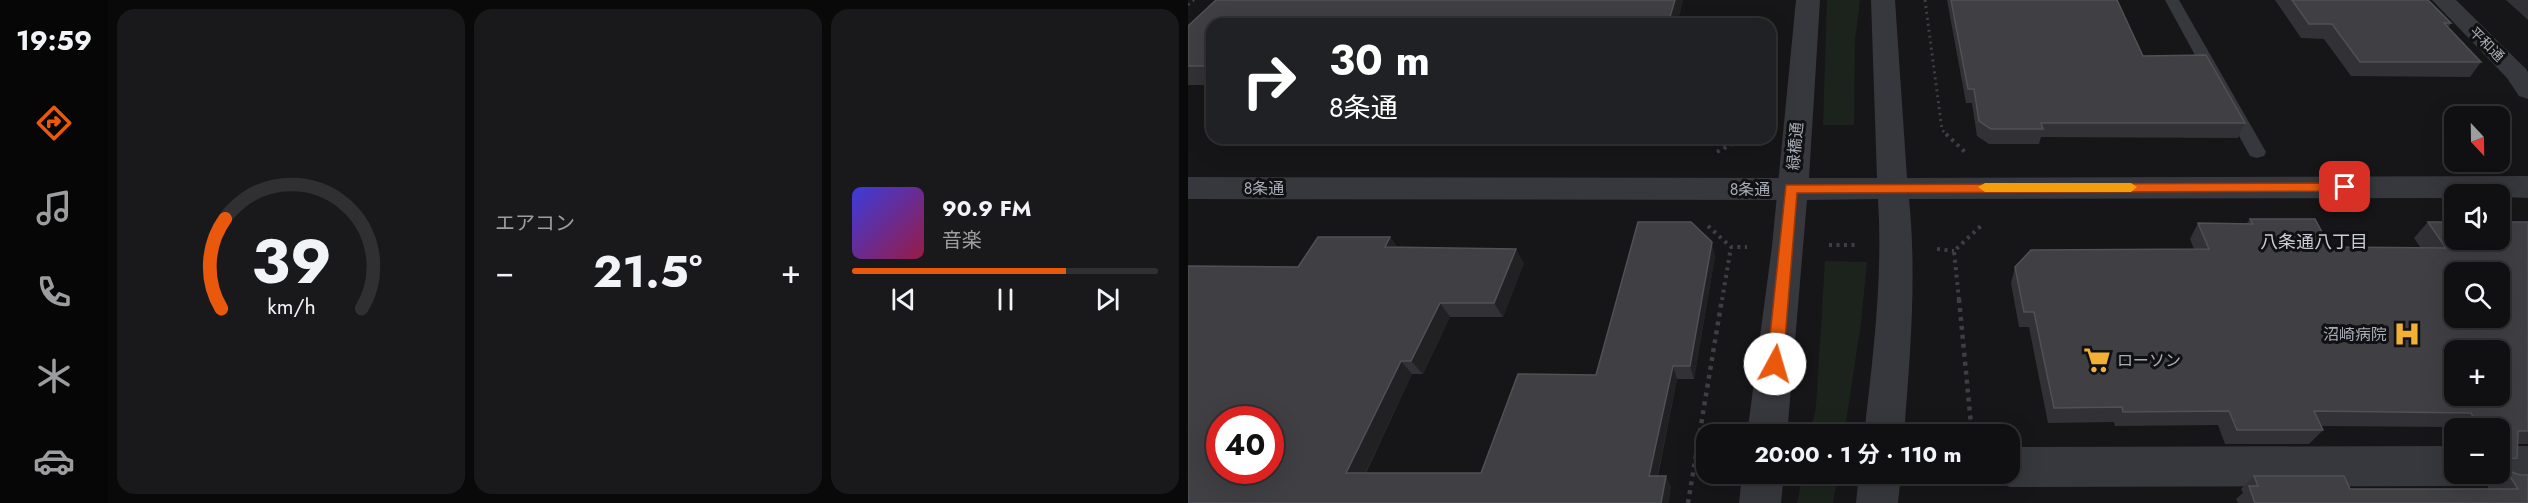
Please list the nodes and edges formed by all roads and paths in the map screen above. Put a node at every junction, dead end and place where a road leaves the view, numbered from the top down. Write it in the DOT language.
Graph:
graph roads {
  1 [pos="1194,0"];
  2 [pos="1808,0"];
  3 [pos="1883,0"];
  4 [pos="1925,0"];
  5 [pos="2172,0"];
  6 [pos="2443,0"];
  7 [pos="1188,5"];
  8 [pos="2528,91"];
  9 [pos="1731,144"];
  10 [pos="2257,152"];
  11 [pos="1712,154"];
  12 [pos="1968,154"];
  13 [pos="1892,187"];
  14 [pos="2528,187"];
  15 [pos="1188,188"];
  16 [pos="1791,189"];
  17 [pos="1984,223"];
  18 [pos="1705,224"];
  19 [pos="1897,245"];
  20 [pos="1788,246"];
  21 [pos="1731,247"];
  22 [pos="1954,251"];
  23 [pos="1768,424"];
  24 [pos="1885,424"];
  25 [pos="1971,424"];
  26 [pos="2528,465"];
  27 [pos="2444,466"];
  28 [pos="2510,466"];
  29 [pos="2020,467"];
  30 [pos="1762,484"];
  31 [pos="1879,484"];
  32 [pos="1688,503"];
  33 [pos="1760,503"];
  34 [pos="1877,503"];
  1 -- 7 [label="path"];
  2 -- 16 [label="street, 緑橋通"];
  3 -- 13 [label="street"];
  4 -- 12 [label="path"];
  5 -- 10 [label="lane"];
  6 -- 8 [label="street, 平和通"];
  9 -- 11 [label="path"];
  13 -- 14 [label="street, 8条通"];
  13 -- 16 [label="street, 8条通"];
  13 -- 19 [label="street"];
  15 -- 16 [label="street, 8条通"];
  16 -- 20 [label="street, 緑橋通"];
  17 -- 22 [label="path"];
  18 -- 21 [label="path"];
  19 -- 20 [label="path"];
  19 -- 22 [label="path"];
  19 -- 24 [label="street"];
  20 -- 21 [label="path"];
  20 -- 23 [label="street, 緑橋通"];
  21 -- 32 [label="path"];
  22 -- 25 [label="path"];
  26 -- 28 [label="street"];
  27 -- 29 [label="street"];
  30 -- 33 [label="street"];
  31 -- 34 [label="street"];
}
